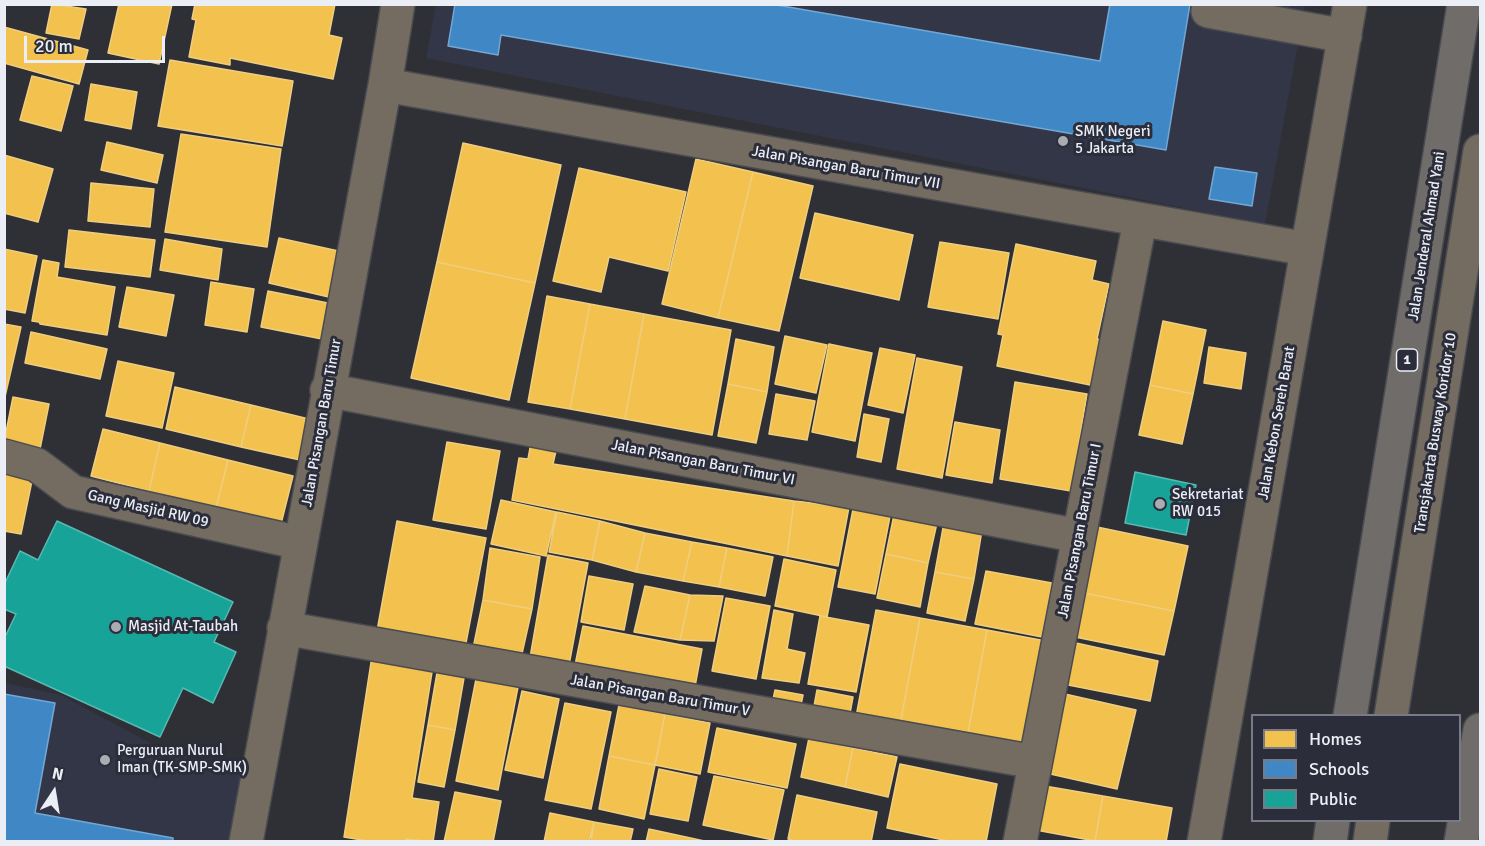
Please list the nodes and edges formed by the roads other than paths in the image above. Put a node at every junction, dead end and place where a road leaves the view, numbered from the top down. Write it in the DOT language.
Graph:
graph roads {
  1 [pos="398,4"];
  2 [pos="1464,4"];
  3 [pos="1208,11"];
  4 [pos="1347,20"];
  5 [pos="385,85"];
  6 [pos="1480,151"];
  7 [pos="1140,221"];
  8 [pos="1307,249"];
  9 [pos="327,390"];
  10 [pos="4,456"];
  11 [pos="1079,536"];
  12 [pos="300,543"];
  13 [pos="284,628"];
  14 [pos="1350,714"];
  15 [pos="1391,714"];
  16 [pos="1480,730"];
  17 [pos="1035,762"];
  18 [pos="1333,822"];
  19 [pos="1373,822"];
  20 [pos="246,842"];
  21 [pos="1020,842"];
  22 [pos="1204,842"];
  23 [pos="1330,842"];
  24 [pos="1370,842"];
  25 [pos="1461,842"];
  1 -- 5 [label="street, Jalan Pisangan Baru Timur"];
  2 -- 14 [label="highway, Jalan Jenderal Ahmad Yani / 1"];
  3 -- 4 [label="street"];
  4 -- 8 [label="street, Jalan Kebon Sereh Barat"];
  5 -- 7 [label="street, Jalan Pisangan Baru Timur VII"];
  5 -- 9 [label="street, Jalan Pisangan Baru Timur"];
  6 -- 15 [label="street, Transjakarta Busway Koridor 10"];
  7 -- 8 [label="street, Jalan Pisangan Baru Timur VII"];
  7 -- 11 [label="street, Jalan Pisangan Baru Timur I"];
  8 -- 22 [label="street, Jalan Kebon Sereh Barat"];
  9 -- 11 [label="street, Jalan Pisangan Baru Timur VI"];
  9 -- 12 [label="street, Jalan Pisangan Baru Timur"];
  10 -- 12 [label="street, Gang Masjid RW 09"];
  11 -- 17 [label="street, Jalan Pisangan Baru Timur I"];
  12 -- 13 [label="street, Jalan Pisangan Baru Timur"];
  13 -- 17 [label="street, Jalan Pisangan Baru Timur V"];
  13 -- 20 [label="street, Jalan Pisangan Baru Timur"];
  16 -- 25 [label="highway"];
  17 -- 21 [label="street, Jalan Pisangan Baru Timur I"];
  18 -- 23 [label="highway"];
  19 -- 24 [label="street"];
}
